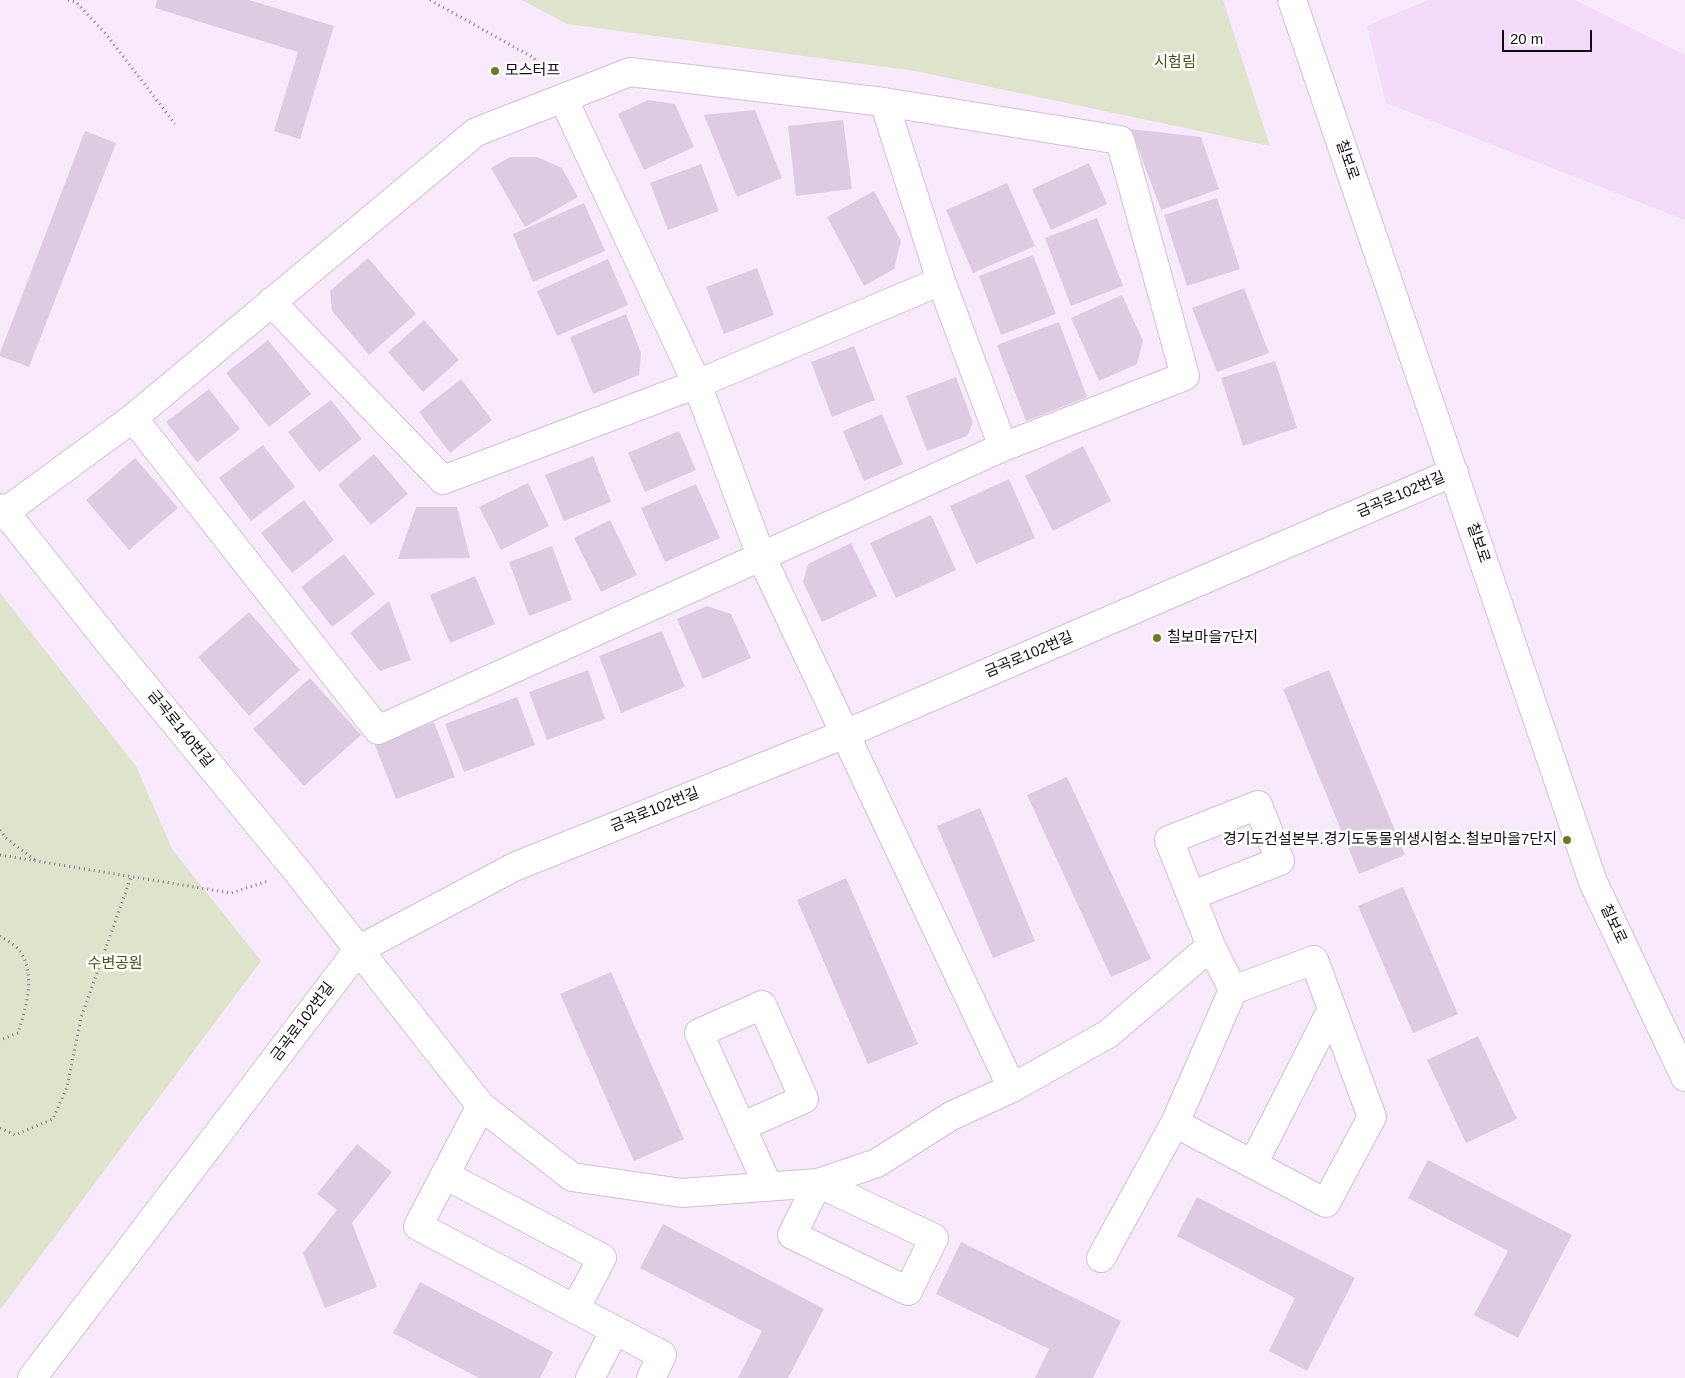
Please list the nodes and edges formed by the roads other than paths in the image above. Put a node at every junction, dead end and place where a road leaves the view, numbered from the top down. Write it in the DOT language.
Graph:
graph roads {
  1 [pos="1292,0"];
  2 [pos="563,98"];
  3 [pos="884,102"];
  4 [pos="941,281"];
  5 [pos="271,302"];
  6 [pos="697,384"];
  7 [pos="133,418"];
  8 [pos="1003,446"];
  9 [pos="1454,472"];
  10 [pos="3,510"];
  11 [pos="761,556"];
  12 [pos="845,734"];
  13 [pos="1191,896"];
  14 [pos="1211,946"];
  15 [pos="358,950"];
  16 [pos="1233,990"];
  17 [pos="1332,1009"];
  18 [pos="1685,1077"];
  19 [pos="1012,1088"];
  20 [pos="481,1106"];
  21 [pos="1175,1123"];
  22 [pos="741,1127"];
  23 [pos="1253,1164"];
  24 [pos="445,1175"];
  25 [pos="818,1182"];
  26 [pos="768,1186"];
  27 [pos="1101,1258"];
  28 [pos="575,1309"];
  29 [pos="615,1330"];
  30 [pos="32,1378"];
  31 [pos="590,1378"];
  32 [pos="650,1378"];
  1 -- 9 [label="street, 칠보로"];
  2 -- 3 [label="street"];
  2 -- 5 [label="street"];
  2 -- 6 [label="street"];
  3 -- 4 [label="street"];
  3 -- 8 [label="street"];
  4 -- 6 [label="street"];
  4 -- 8 [label="street"];
  5 -- 6 [label="street"];
  5 -- 7 [label="street"];
  6 -- 11 [label="street"];
  7 -- 10 [label="street"];
  7 -- 11 [label="street"];
  8 -- 11 [label="street"];
  9 -- 12 [label="street, 금곡로102번길"];
  9 -- 18 [label="street, 칠보로"];
  10 -- 15 [label="street, 금곡로140번길"];
  11 -- 12 [label="street"];
  12 -- 15 [label="street, 금곡로102번길"];
  12 -- 19 [label="street"];
  13 -- 14 [label="street"];
  14 -- 16 [label="street"];
  14 -- 19 [label="street, 금곡로140번길"];
  15 -- 20 [label="street, 금곡로140번길"];
  15 -- 30 [label="street, 금곡로102번길"];
  16 -- 17 [label="street"];
  16 -- 21 [label="street"];
  17 -- 23 [label="street"];
  17 -- 23 [label="street"];
  19 -- 25 [label="street, 금곡로140번길"];
  20 -- 24 [label="street"];
  20 -- 26 [label="street, 금곡로140번길"];
  21 -- 23 [label="street"];
  21 -- 27 [label="street"];
  22 -- 26 [label="street"];
  24 -- 28 [label="street"];
  24 -- 28 [label="street"];
  25 -- 25 [label="street"];
  25 -- 26 [label="street, 금곡로140번길"];
  28 -- 29 [label="street"];
  29 -- 31 [label="street"];
  29 -- 32 [label="street"];
}
